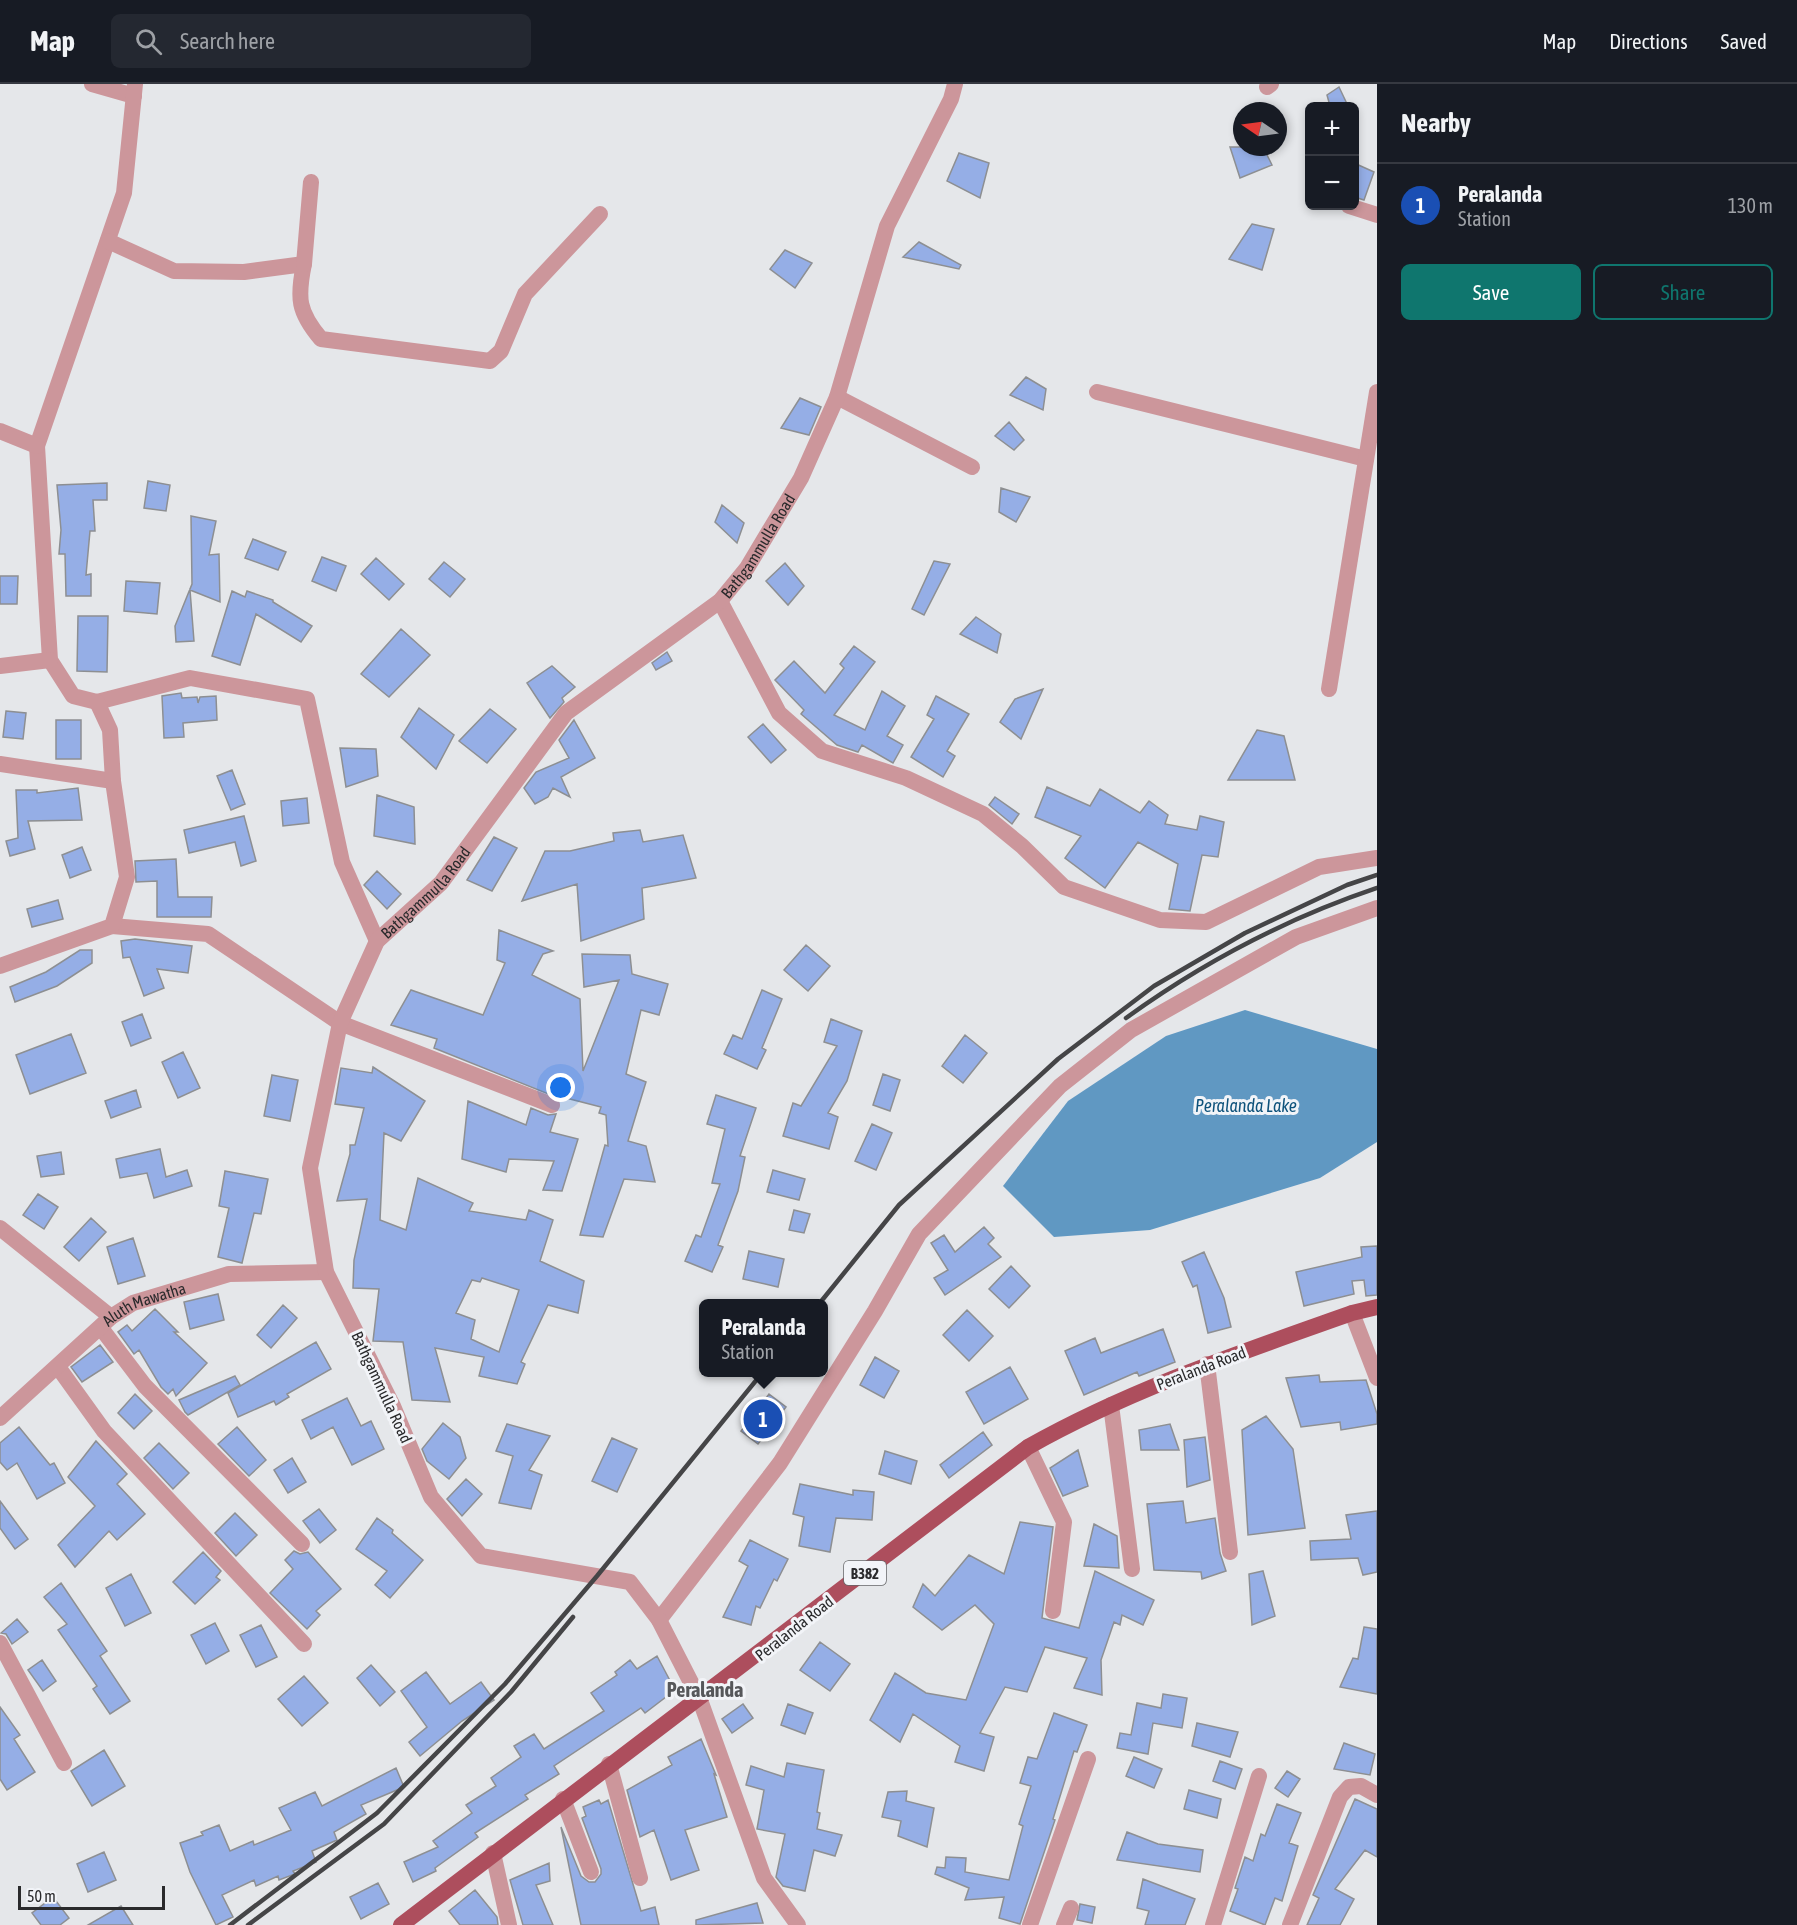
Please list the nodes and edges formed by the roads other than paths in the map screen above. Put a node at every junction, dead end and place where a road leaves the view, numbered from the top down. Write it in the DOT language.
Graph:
graph roads {
  1 [pos="92,84"];
  2 [pos="955,84"];
  3 [pos="135,90"];
  4 [pos="310,182"];
  5 [pos="1359,209"];
  6 [pos="600,214"];
  7 [pos="1377,215"];
  8 [pos="108,241"];
  9 [pos="304,264"];
  10 [pos="1097,392"];
  11 [pos="1377,392"];
  12 [pos="837,397"];
  13 [pos="0,431"];
  14 [pos="37,446"];
  15 [pos="1366,459"];
  16 [pos="972,467"];
  17 [pos="720,601"];
  18 [pos="50,660"];
  19 [pos="0,666"];
  20 [pos="1329,688"];
  21 [pos="97,702"];
  22 [pos="0,764"];
  23 [pos="113,781"];
  24 [pos="1377,858"];
  25 [pos="1377,908"];
  26 [pos="112,926"];
  27 [pos="377,941"];
  28 [pos="0,966"];
  29 [pos="340,1023"];
  30 [pos="552,1105"];
  31 [pos="0,1228"];
  32 [pos="326,1272"];
  33 [pos="1377,1307"];
  34 [pos="1352,1313"];
  35 [pos="106,1323"];
  36 [pos="1207,1364"];
  37 [pos="58,1367"];
  38 [pos="1377,1378"];
  39 [pos="1111,1405"];
  40 [pos="2,1412"];
  41 [pos="1028,1447"];
  42 [pos="302,1544"];
  43 [pos="1230,1552"];
  44 [pos="1132,1569"];
  45 [pos="1053,1611"];
  46 [pos="659,1620"];
  47 [pos="0,1643"];
  48 [pos="304,1644"];
  49 [pos="700,1700"];
  50 [pos="1088,1759"];
  51 [pos="64,1763"];
  52 [pos="609,1764"];
  53 [pos="1259,1776"];
  54 [pos="1377,1795"];
  55 [pos="563,1799"];
  56 [pos="494,1853"];
  57 [pos="591,1872"];
  58 [pos="640,1878"];
  59 [pos="1071,1908"];
  60 [pos="401,1925"];
  61 [pos="509,1925"];
  62 [pos="798,1925"];
  63 [pos="1030,1925"];
  64 [pos="1064,1925"];
  65 [pos="1213,1925"];
  66 [pos="1290,1925"];
  1 -- 3 [label="street"];
  2 -- 12 [label="street, Bathgammulla Road"];
  3 -- 8 [label="street"];
  4 -- 9 [label="street"];
  5 -- 7 [label="street"];
  6 -- 9 [label="street"];
  8 -- 9 [label="street"];
  8 -- 14 [label="street"];
  10 -- 15 [label="street"];
  11 -- 15 [label="street"];
  12 -- 16 [label="street"];
  12 -- 17 [label="street, Bathgammulla Road"];
  13 -- 14 [label="street"];
  14 -- 18 [label="street"];
  15 -- 20 [label="street"];
  17 -- 24 [label="street"];
  17 -- 27 [label="street, Bathgammulla Road"];
  18 -- 19 [label="street"];
  18 -- 21 [label="street"];
  21 -- 23 [label="street"];
  21 -- 27 [label="street"];
  22 -- 23 [label="street"];
  23 -- 26 [label="street"];
  25 -- 46 [label="street"];
  26 -- 28 [label="street"];
  26 -- 29 [label="street"];
  27 -- 29 [label="street, Bathgammulla Road"];
  29 -- 30 [label="street"];
  29 -- 32 [label="street, Bathgammulla Road"];
  31 -- 35 [label="street"];
  32 -- 35 [label="street, Aluth Mawatha"];
  32 -- 46 [label="street, Bathgammulla Road"];
  33 -- 34 [label="main road, Peralanda Road / B382"];
  34 -- 36 [label="main road, Peralanda Road / B382"];
  34 -- 38 [label="street"];
  35 -- 37 [label="street, Aluth Mawatha"];
  35 -- 42 [label="street"];
  36 -- 39 [label="main road, Peralanda Road / B382"];
  36 -- 43 [label="street"];
  37 -- 40 [label="street, Aluth Mawatha"];
  37 -- 48 [label="street"];
  39 -- 41 [label="main road, Peralanda Road / B382"];
  39 -- 44 [label="street"];
  41 -- 45 [label="street"];
  41 -- 49 [label="main road, Peralanda Road / B382"];
  46 -- 49 [label="street, Bathgammulla Road"];
  47 -- 51 [label="street"];
  49 -- 52 [label="main road, Peralanda Road / B382"];
  49 -- 62 [label="street, Bathgammulla Road"];
  50 -- 63 [label="street"];
  52 -- 55 [label="main road, Peralanda Road / B382"];
  52 -- 58 [label="street"];
  53 -- 65 [label="street"];
  54 -- 66 [label="street"];
  55 -- 56 [label="main road, Peralanda Road / B382"];
  55 -- 57 [label="street"];
  56 -- 60 [label="main road, Peralanda Road / B382"];
  56 -- 61 [label="street"];
  59 -- 64 [label="street"];
}
